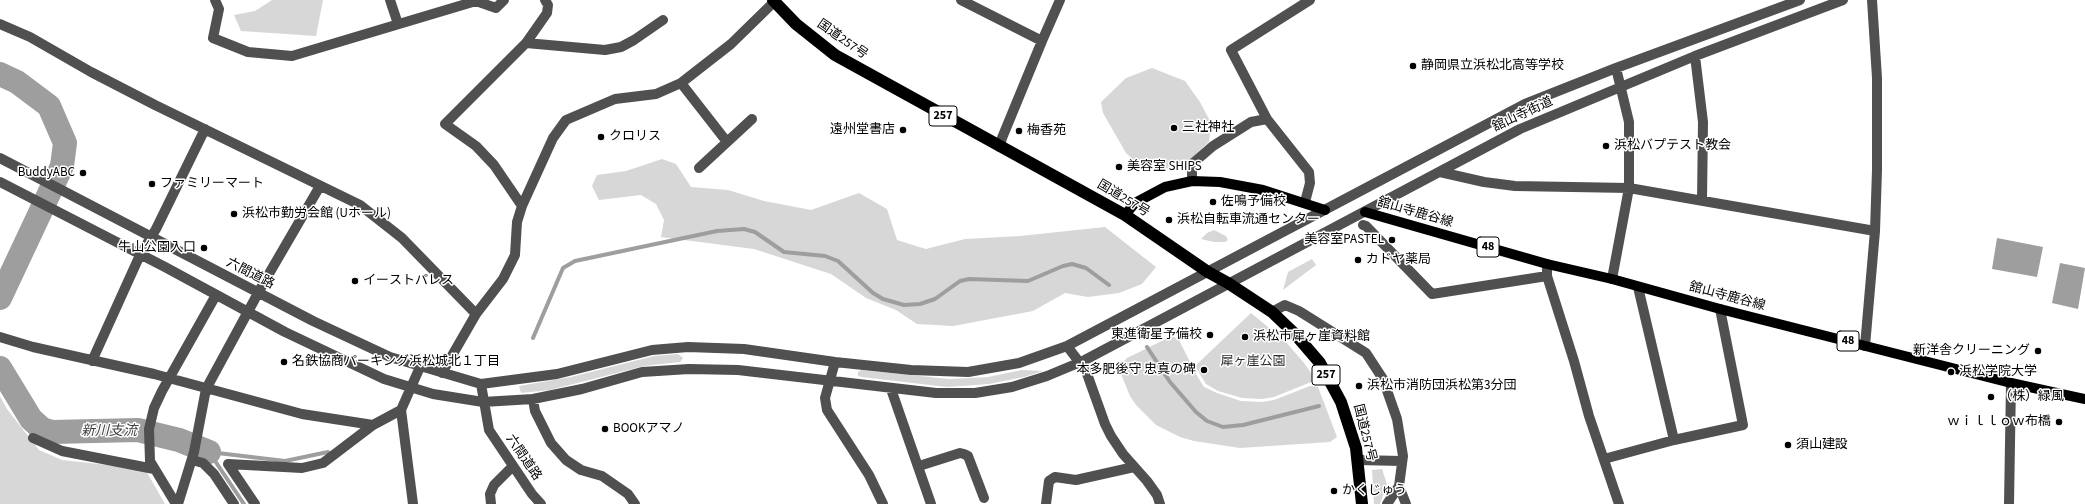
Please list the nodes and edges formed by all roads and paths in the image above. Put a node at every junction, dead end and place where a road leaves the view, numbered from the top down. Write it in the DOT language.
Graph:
graph roads {
  1 [pos="216,0"];
  2 [pos="390,0"];
  3 [pos="476,0"];
  4 [pos="504,0"];
  5 [pos="545,0"];
  6 [pos="961,0"];
  7 [pos="1060,0"];
  8 [pos="1310,0"];
  9 [pos="1800,0"];
  10 [pos="1843,0"];
  11 [pos="1872,0"];
  12 [pos="773,1"];
  13 [pos="663,20"];
  14 [pos="0,24"];
  15 [pos="398,24"];
  16 [pos="1042,41"];
  17 [pos="526,43"];
  18 [pos="1695,56"];
  19 [pos="1616,68"];
  20 [pos="681,83"];
  21 [pos="1620,87"];
  22 [pos="752,119"];
  23 [pos="1267,119"];
  24 [pos="205,129"];
  25 [pos="727,142"];
  26 [pos="1000,147"];
  27 [pos="0,158"];
  28 [pos="699,168"];
  29 [pos="1440,172"];
  30 [pos="1192,181"];
  31 [pos="0,182"];
  32 [pos="320,186"];
  33 [pos="1628,188"];
  34 [pos="1702,201"];
  35 [pos="1305,202"];
  36 [pos="522,206"];
  37 [pos="1325,210"];
  38 [pos="1364,212"];
  39 [pos="1125,215"];
  40 [pos="1362,225"];
  41 [pos="1875,231"];
  42 [pos="151,237"];
  43 [pos="140,255"];
  44 [pos="1547,264"];
  45 [pos="1208,272"];
  46 [pos="1548,276"];
  47 [pos="1612,279"];
  48 [pos="1228,283"];
  49 [pos="1638,287"];
  50 [pos="258,293"];
  51 [pos="216,295"];
  52 [pos="1720,309"];
  53 [pos="1272,312"];
  54 [pos="248,313"];
  55 [pos="476,314"];
  56 [pos="0,337"];
  57 [pos="1067,346"];
  58 [pos="1865,346"];
  59 [pos="92,361"];
  60 [pos="835,362"];
  61 [pos="1079,362"];
  62 [pos="420,367"];
  63 [pos="442,373"];
  64 [pos="169,379"];
  65 [pos="830,382"];
  66 [pos="2011,383"];
  67 [pos="481,384"];
  68 [pos="411,388"];
  69 [pos="206,389"];
  70 [pos="891,389"];
  71 [pos="533,399"];
  72 [pos="2085,399"];
  73 [pos="483,402"];
  74 [pos="401,410"];
  75 [pos="374,425"];
  76 [pos="33,438"];
  77 [pos="1674,440"];
  78 [pos="193,456"];
  79 [pos="1357,460"];
  80 [pos="1604,460"];
  81 [pos="1402,461"];
  82 [pos="513,466"];
  83 [pos="919,466"];
  84 [pos="1134,467"];
  85 [pos="154,469"];
  86 [pos="1399,486"];
  87 [pos="984,498"];
  88 [pos="177,504"];
  89 [pos="234,504"];
  90 [pos="255,504"];
  91 [pos="413,504"];
  92 [pos="491,504"];
  93 [pos="541,504"];
  94 [pos="635,504"];
  95 [pos="883,504"];
  96 [pos="931,504"];
  97 [pos="1046,504"];
  98 [pos="1160,504"];
  99 [pos="1362,504"];
  100 [pos="1387,504"];
  101 [pos="1406,504"];
  102 [pos="1619,504"];
  103 [pos="2009,504"];
  1 -- 15 [label="street"];
  2 -- 15 [label="street"];
  3 -- 4 [label="street"];
  3 -- 15 [label="street"];
  5 -- 17 [label="street"];
  6 -- 16 [label="street"];
  7 -- 16 [label="street"];
  8 -- 23 [label="street"];
  9 -- 19 [label="street, 舘山寺街道"];
  10 -- 18 [label="street, 舘山寺街道"];
  11 -- 41 [label="street"];
  12 -- 20 [label="street"];
  12 -- 26 [label="highway, 国道257号 / 257"];
  13 -- 17 [label="street"];
  14 -- 24 [label="street"];
  16 -- 26 [label="street"];
  17 -- 36 [label="street"];
  18 -- 21 [label="street, 舘山寺街道"];
  18 -- 34 [label="street"];
  19 -- 21 [label="street"];
  19 -- 37 [label="street, 舘山寺街道"];
  20 -- 25 [label="street"];
  20 -- 36 [label="street"];
  21 -- 29 [label="street, 舘山寺街道"];
  21 -- 33 [label="street"];
  22 -- 25 [label="street"];
  23 -- 30 [label="street"];
  23 -- 35 [label="street"];
  24 -- 32 [label="street"];
  24 -- 42 [label="street"];
  25 -- 28 [label="street"];
  26 -- 39 [label="highway, 国道257号 / 257"];
  27 -- 42 [label="street, 六間道路"];
  29 -- 33 [label="street"];
  29 -- 38 [label="street, 舘山寺街道"];
  30 -- 35 [label="main road"];
  30 -- 39 [label="main road"];
  31 -- 43 [label="street"];
  32 -- 50 [label="street"];
  32 -- 55 [label="street"];
  33 -- 34 [label="street"];
  33 -- 47 [label="street"];
  34 -- 41 [label="street"];
  35 -- 37 [label="main road"];
  36 -- 55 [label="street"];
  37 -- 45 [label="street, 舘山寺街道"];
  38 -- 44 [label="main road, 舘山寺鹿谷線 / 48"];
  38 -- 48 [label="street, 舘山寺街道"];
  39 -- 45 [label="highway, 国道257号 / 257"];
  40 -- 46 [label="street"];
  41 -- 58 [label="street"];
  42 -- 43 [label="street"];
  42 -- 50 [label="street, 六間道路"];
  43 -- 51 [label="street"];
  43 -- 59 [label="street"];
  44 -- 46 [label="street"];
  44 -- 47 [label="main road, 舘山寺鹿谷線 / 48"];
  45 -- 48 [label="highway, 国道257号 / 257"];
  45 -- 57 [label="street, 舘山寺街道"];
  46 -- 80 [label="street"];
  47 -- 49 [label="main road, 舘山寺鹿谷線 / 48"];
  48 -- 53 [label="highway, 国道257号 / 257"];
  48 -- 61 [label="street, 舘山寺街道"];
  49 -- 52 [label="main road, 舘山寺鹿谷線 / 48"];
  49 -- 77 [label="street"];
  50 -- 54 [label="street"];
  50 -- 62 [label="street, 六間道路"];
  51 -- 54 [label="street"];
  51 -- 64 [label="street"];
  52 -- 58 [label="main road, 舘山寺鹿谷線 / 48"];
  52 -- 77 [label="street"];
  53 -- 79 [label="highway, 国道257号 / 257"];
  53 -- 81 [label="street"];
  54 -- 68 [label="street"];
  54 -- 69 [label="street"];
  55 -- 63 [label="street"];
  56 -- 59 [label="street"];
  57 -- 60 [label="street, 舘山寺街道"];
  57 -- 61 [label="street"];
  58 -- 66 [label="main road, 舘山寺鹿谷線 / 48"];
  59 -- 64 [label="street"];
  60 -- 65 [label="street"];
  60 -- 67 [label="street, 舘山寺街道"];
  61 -- 70 [label="street, 舘山寺街道"];
  61 -- 84 [label="street"];
  62 -- 63 [label="street, 六間道路"];
  62 -- 68 [label="street"];
  63 -- 67 [label="street, 六間道路"];
  64 -- 69 [label="street"];
  64 -- 85 [label="street"];
  65 -- 70 [label="street, 舘山寺街道"];
  65 -- 71 [label="street, 舘山寺街道"];
  65 -- 95 [label="street"];
  66 -- 72 [label="main road, 舘山寺鹿谷線 / 48"];
  66 -- 103 [label="street"];
  67 -- 73 [label="street, 六間道路"];
  68 -- 73 [label="street"];
  68 -- 74 [label="street"];
  69 -- 75 [label="street"];
  69 -- 78 [label="street"];
  70 -- 83 [label="street"];
  71 -- 73 [label="street, 舘山寺街道"];
  71 -- 94 [label="street"];
  73 -- 82 [label="street, 六間道路"];
  74 -- 75 [label="street"];
  74 -- 91 [label="street"];
  75 -- 90 [label="street"];
  76 -- 85 [label="street"];
  77 -- 80 [label="street"];
  78 -- 88 [label="street"];
  78 -- 89 [label="street"];
  79 -- 81 [label="street"];
  79 -- 99 [label="highway, 国道257号 / 257"];
  80 -- 102 [label="street"];
  81 -- 86 [label="street"];
  82 -- 92 [label="street"];
  82 -- 93 [label="street, 六間道路"];
  83 -- 87 [label="street"];
  83 -- 96 [label="street"];
  84 -- 97 [label="street"];
  84 -- 98 [label="street"];
  85 -- 88 [label="street"];
  86 -- 100 [label="street"];
  86 -- 101 [label="street"];
}
